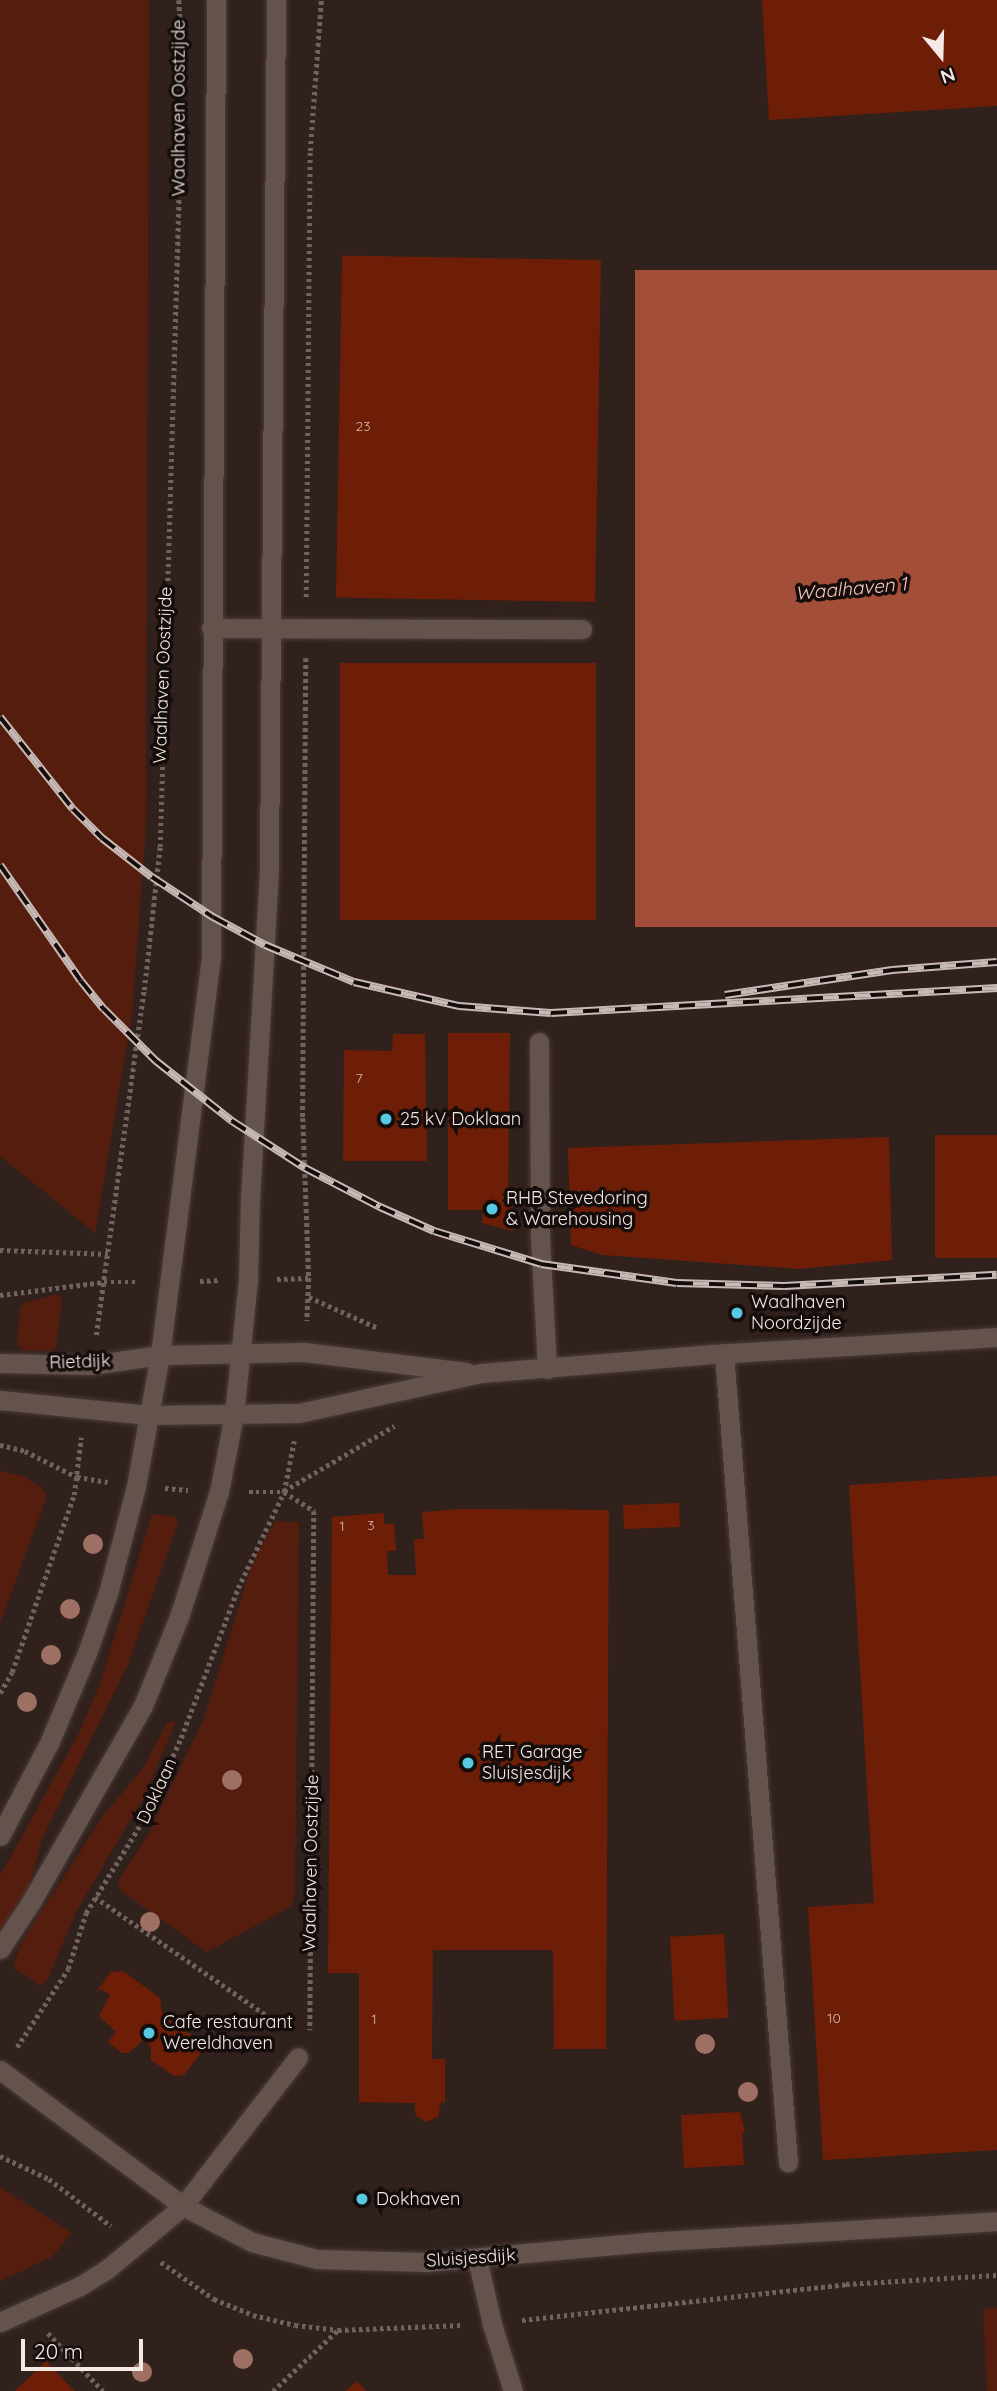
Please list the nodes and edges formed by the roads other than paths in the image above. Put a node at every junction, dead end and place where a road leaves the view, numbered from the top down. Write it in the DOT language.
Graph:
graph roads {
  1 [pos="216,0"];
  2 [pos="276,0"];
  3 [pos="211,628"];
  4 [pos="271,628"];
  5 [pos="582,629"];
  6 [pos="539,1042"];
  7 [pos="997,1337"];
  8 [pos="241,1353"];
  9 [pos="723,1353"];
  10 [pos="160,1355"];
  11 [pos="0,1363"];
  12 [pos="547,1369"];
  13 [pos="481,1373"];
  14 [pos="0,1400"];
  15 [pos="148,1415"];
  16 [pos="234,1415"];
  17 [pos="0,1836"];
  18 [pos="0,1949"];
  19 [pos="304,2051"];
  20 [pos="1,2071"];
  21 [pos="789,2162"];
  22 [pos="183,2206"];
  23 [pos="997,2221"];
  24 [pos="477,2258"];
  25 [pos="0,2322"];
  26 [pos="513,2391"];
  1 -- 3 [label="main road, Waalhaven Oostzijde"];
  2 -- 4 [label="main road"];
  3 -- 4 [label="main road"];
  3 -- 10 [label="main road, Waalhaven Oostzijde"];
  4 -- 5 [label="main road"];
  4 -- 8 [label="main road"];
  6 -- 12 [label="main road"];
  7 -- 9 [label="main road"];
  8 -- 10 [label="main road"];
  8 -- 13 [label="main road"];
  8 -- 16 [label="main road"];
  9 -- 12 [label="main road"];
  9 -- 21 [label="main road"];
  10 -- 11 [label="main road, Rietdijk"];
  10 -- 15 [label="main road"];
  12 -- 13 [label="main road"];
  13 -- 16 [label="main road"];
  14 -- 15 [label="main road"];
  15 -- 16 [label="main road"];
  15 -- 17 [label="main road"];
  16 -- 18 [label="main road"];
  19 -- 22 [label="main road"];
  20 -- 22 [label="main road, Sluisjesdijk"];
  22 -- 24 [label="main road, Sluisjesdijk"];
  22 -- 25 [label="main road"];
  23 -- 24 [label="main road, Sluisjesdijk"];
  24 -- 26 [label="main road"];
}
